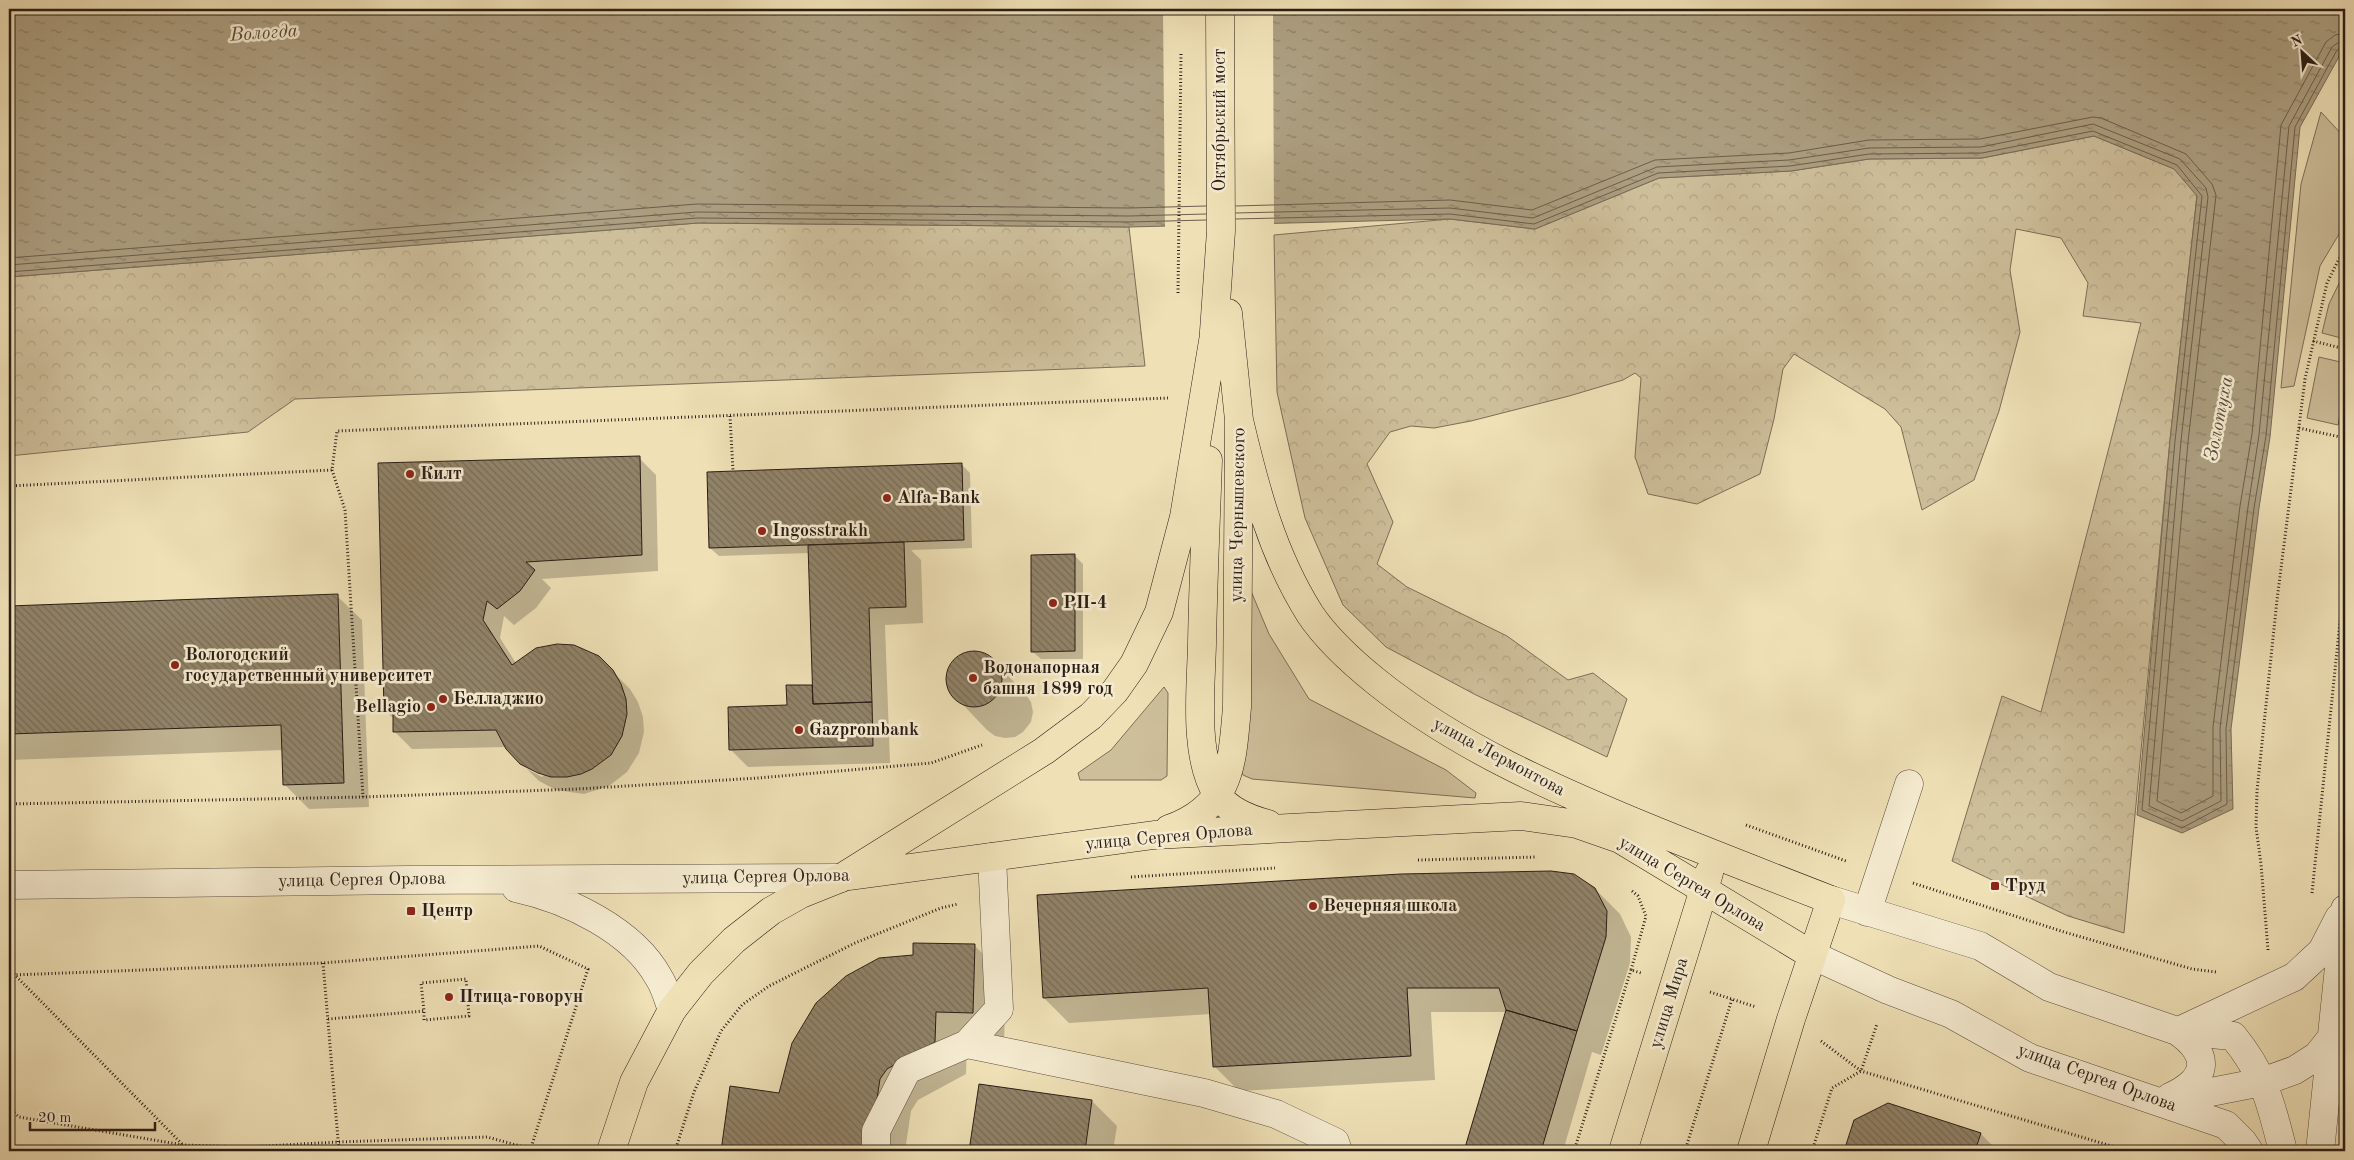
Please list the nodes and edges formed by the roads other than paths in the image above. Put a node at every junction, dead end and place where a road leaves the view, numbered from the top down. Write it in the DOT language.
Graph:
graph roads {
  1 [pos="1220,9"];
  2 [pos="1220,232"];
  3 [pos="1213,341"];
  4 [pos="1239,420"];
  5 [pos="1910,784"];
  6 [pos="1218,796"];
  7 [pos="1604,810"];
  8 [pos="1521,816"];
  9 [pos="1284,828"];
  10 [pos="1154,835"];
  11 [pos="1716,855"];
  12 [pos="992,857"];
  13 [pos="841,878"];
  14 [pos="461,879"];
  15 [pos="9,885"];
  16 [pos="1703,890"];
  17 [pos="1831,900"];
  18 [pos="2345,908"];
  19 [pos="1867,912"];
  20 [pos="1812,954"];
  21 [pos="672,1010"];
  22 [pos="2178,1031"];
  23 [pos="2333,1036"];
  24 [pos="967,1044"];
  25 [pos="2262,1082"];
  26 [pos="2160,1102"];
  27 [pos="2330,1135"];
  28 [pos="611,1151"];
  29 [pos="876,1151"];
  30 [pos="1338,1151"];
  31 [pos="1623,1151"];
  32 [pos="1751,1151"];
  33 [pos="2249,1151"];
  34 [pos="2283,1151"];
  1 -- 2 [label="main road, Октябрьский мост"];
  2 -- 3 [label="main road, улица Чернышевского"];
  2 -- 4 [label="main road, улица Чернышевского"];
  3 -- 6 [label="main road, улица Чернышевского"];
  3 -- 13 [label="main road"];
  4 -- 6 [label="main road, улица Чернышевского"];
  4 -- 7 [label="main road, улица Лермонтова"];
  5 -- 19 [label="street"];
  6 -- 9 [label="main road, улица Чернышевского"];
  6 -- 10 [label="main road, улица Чернышевского"];
  7 -- 8 [label="main road"];
  7 -- 11 [label="main road, улица Сергея Орлова"];
  8 -- 9 [label="main road, улица Сергея Орлова"];
  8 -- 16 [label="main road, улица Сергея Орлова"];
  9 -- 10 [label="main road, улица Сергея Орлова"];
  10 -- 12 [label="main road, улица Сергея Орлова"];
  11 -- 16 [label="main road, улица Мира"];
  11 -- 17 [label="main road, улица Сергея Орлова"];
  12 -- 13 [label="main road, улица Сергея Орлова"];
  12 -- 24 [label="street"];
  13 -- 14 [label="street, улица Сергея Орлова"];
  13 -- 21 [label="main road"];
  14 -- 15 [label="street, улица Сергея Орлова"];
  14 -- 21 [label="street"];
  16 -- 20 [label="main road, улица Сергея Орлова"];
  16 -- 31 [label="main road, улица Мира"];
  17 -- 19 [label="street, улица Сергея Орлова"];
  17 -- 20 [label="main road"];
  18 -- 22 [label="street"];
  18 -- 23 [label="street"];
  19 -- 22 [label="street, улица Сергея Орлова"];
  20 -- 26 [label="street, улица Сергея Орлова"];
  20 -- 32 [label="main road"];
  21 -- 28 [label="main road"];
  22 -- 25 [label="street, улица Сергея Орлова"];
  22 -- 26 [label="street"];
  23 -- 25 [label="street"];
  23 -- 27 [label="street"];
  24 -- 29 [label="street"];
  24 -- 30 [label="street"];
  25 -- 26 [label="street"];
  25 -- 34 [label="street, улица Сергея Орлова"];
  26 -- 33 [label="street, улица Сергея Орлова"];
}
